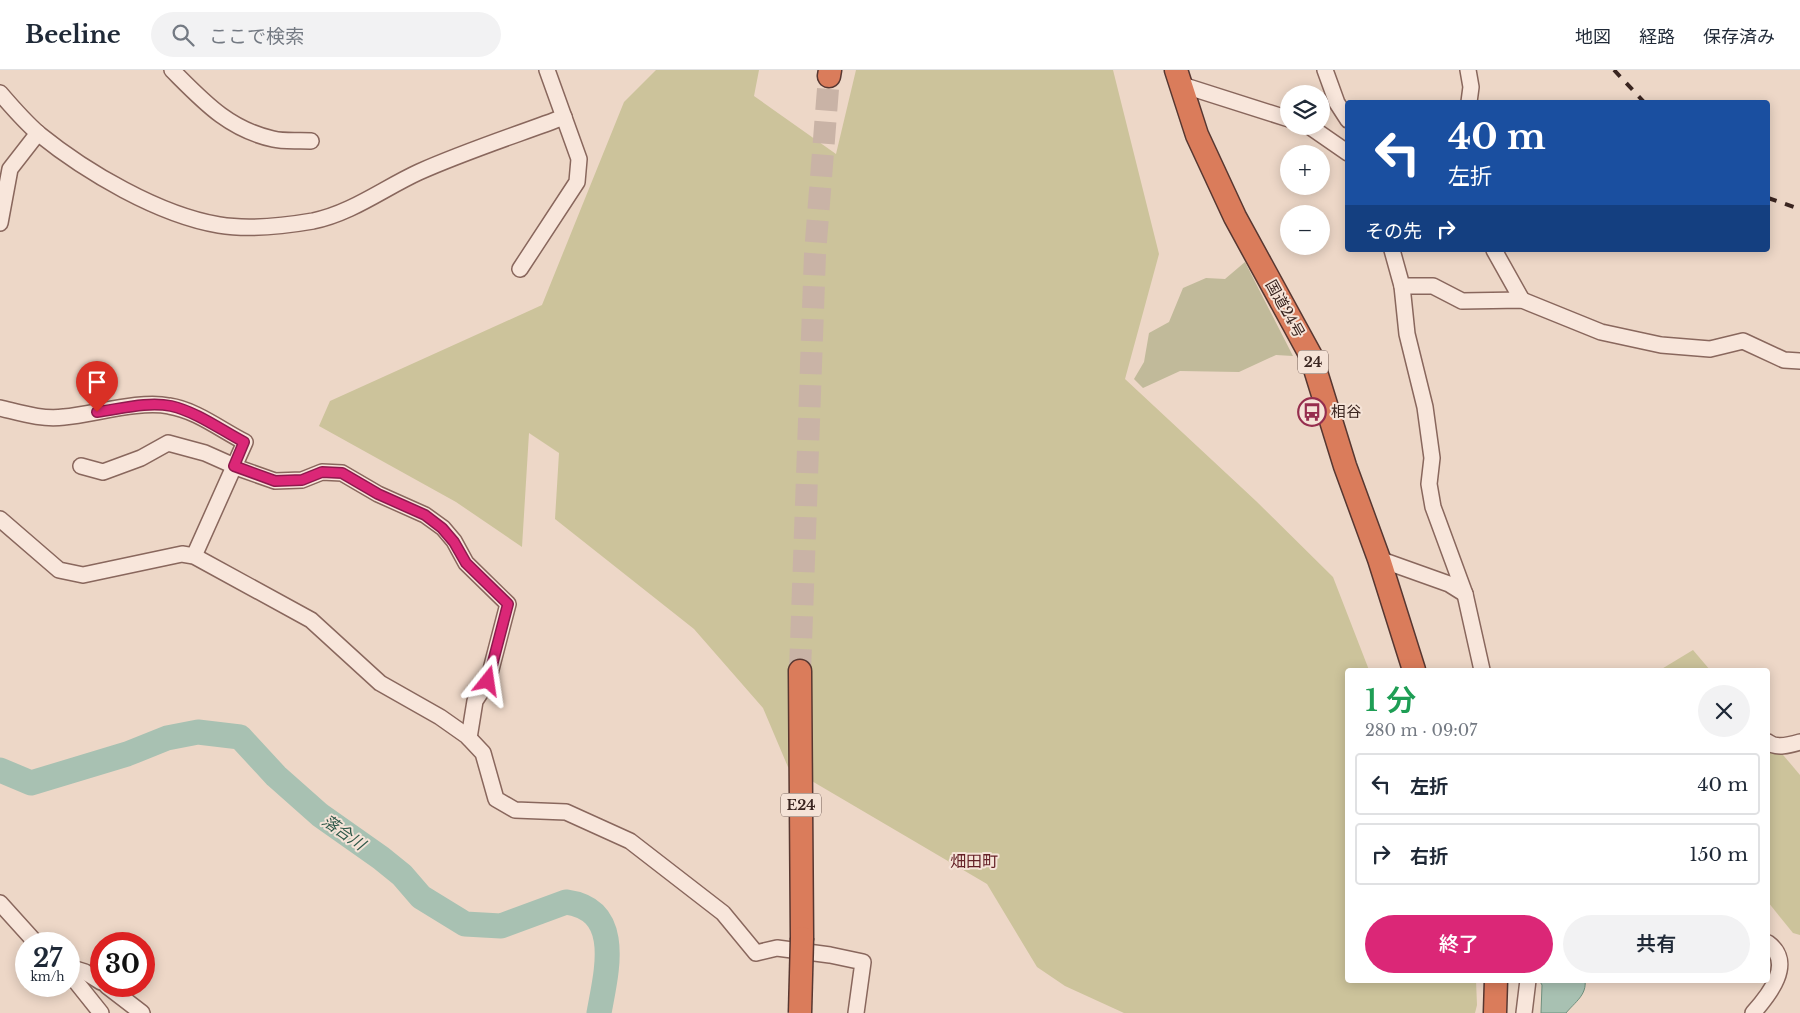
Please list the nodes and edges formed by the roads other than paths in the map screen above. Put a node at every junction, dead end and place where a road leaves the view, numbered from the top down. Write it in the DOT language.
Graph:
graph roads {
  1 [pos="172,70"];
  2 [pos="547,70"];
  3 [pos="1325,70"];
  4 [pos="1468,70"];
  5 [pos="1177,77"];
  6 [pos="0,93"];
  7 [pos="1469,100"];
  8 [pos="1345,115"];
  9 [pos="1280,116"];
  10 [pos="564,117"];
  11 [pos="38,133"];
  12 [pos="1322,135"];
  13 [pos="311,141"];
  14 [pos="1345,151"];
  15 [pos="0,223"];
  16 [pos="1393,252"];
  17 [pos="1495,252"];
  18 [pos="520,269"];
  19 [pos="1402,286"];
  20 [pos="1522,300"];
  21 [pos="1800,361"];
  22 [pos="0,408"];
  23 [pos="81,466"];
  24 [pos="234,466"];
  25 [pos="0,519"];
  26 [pos="194,556"];
  27 [pos="1379,559"];
  28 [pos="1465,594"];
  29 [pos="1413,668"];
  30 [pos="1482,668"];
  31 [pos="800,671"];
  32 [pos="469,738"];
  33 [pos="1800,742"];
  34 [pos="1770,744"];
  35 [pos="0,903"];
  36 [pos="26,932"];
  37 [pos="1770,945"];
  38 [pos="1496,983"];
  39 [pos="1528,983"];
  40 [pos="80,987"];
  41 [pos="121,997"];
  42 [pos="101,1013"];
  43 [pos="142,1013"];
  44 [pos="800,1013"];
  45 [pos="856,1013"];
  46 [pos="1495,1013"];
  47 [pos="1524,1013"];
  48 [pos="1753,1013"];
  1 -- 13 [label="street"];
  2 -- 10 [label="street"];
  3 -- 8 [label="street"];
  4 -- 7 [label="street"];
  5 -- 9 [label="street"];
  5 -- 27 [label="highway, 国道24号 / 24"];
  6 -- 11 [label="street"];
  10 -- 11 [label="street"];
  10 -- 18 [label="street"];
  11 -- 15 [label="street"];
  12 -- 14 [label="street"];
  16 -- 19 [label="street"];
  17 -- 20 [label="street"];
  19 -- 20 [label="street"];
  19 -- 28 [label="street"];
  20 -- 21 [label="street"];
  22 -- 24 [label="street"];
  23 -- 24 [label="street"];
  24 -- 26 [label="street"];
  24 -- 32 [label="street"];
  25 -- 26 [label="street"];
  26 -- 32 [label="street"];
  27 -- 28 [label="street"];
  27 -- 29 [label="highway, 国道24号 / 24"];
  28 -- 30 [label="street"];
  31 -- 44 [label="highway, E24, bridge"];
  32 -- 45 [label="street"];
  33 -- 34 [label="street"];
  35 -- 36 [label="street"];
  37 -- 48 [label="street"];
  38 -- 46 [label="highway"];
  39 -- 47 [label="street"];
  40 -- 42 [label="street"];
  41 -- 43 [label="street"];
}
